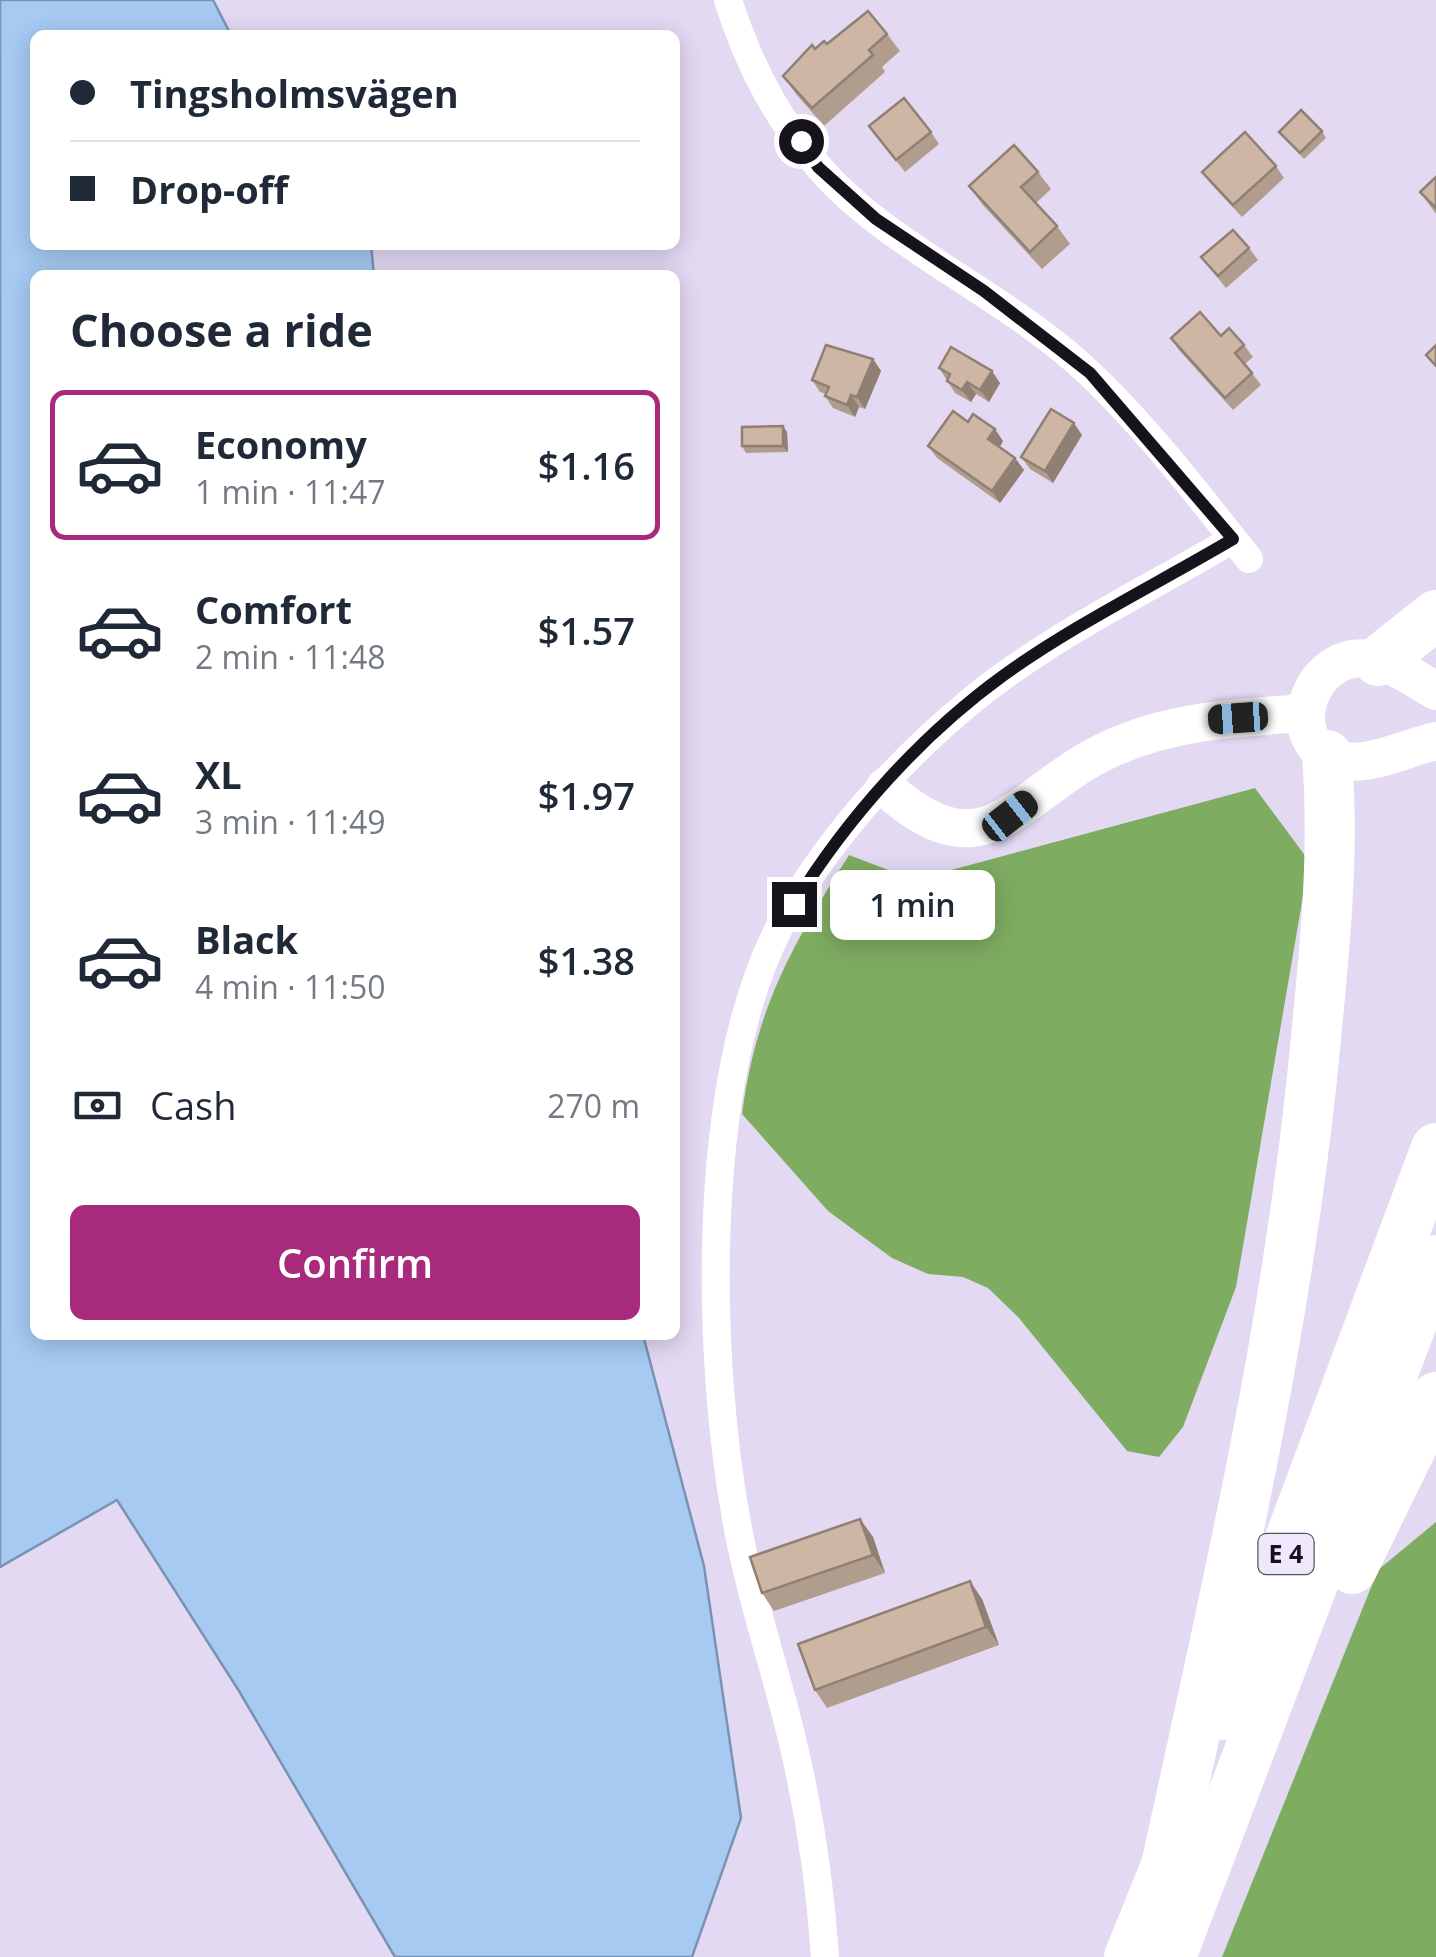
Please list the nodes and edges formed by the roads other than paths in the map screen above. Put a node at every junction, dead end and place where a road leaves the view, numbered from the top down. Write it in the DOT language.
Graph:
graph roads {
  1 [pos="728,0"];
  2 [pos="1436,615"];
  3 [pos="1378,660"];
  4 [pos="1436,691"];
  5 [pos="1316,734"];
  6 [pos="1436,741"];
  7 [pos="884,787"];
  8 [pos="1436,1148"];
  9 [pos="1436,1260"];
  10 [pos="1436,1397"];
  11 [pos="1182,1877"];
  12 [pos="825,1957"];
  13 [pos="1129,1957"];
  14 [pos="1171,1957"];
  1 -- 7 [label="street"];
  2 -- 3 [label="highway"];
  3 -- 4 [label="street"];
  3 -- 5 [label="street"];
  5 -- 6 [label="street"];
  5 -- 7 [label="street"];
  5 -- 11 [label="highway"];
  7 -- 12 [label="street"];
  8 -- 11 [label="highway, E 4"];
  9 -- 11 [label="highway, E 4"];
  10 -- 11 [label="highway"];
  11 -- 13 [label="highway, E 4"];
  11 -- 14 [label="highway, E 4"];
}
